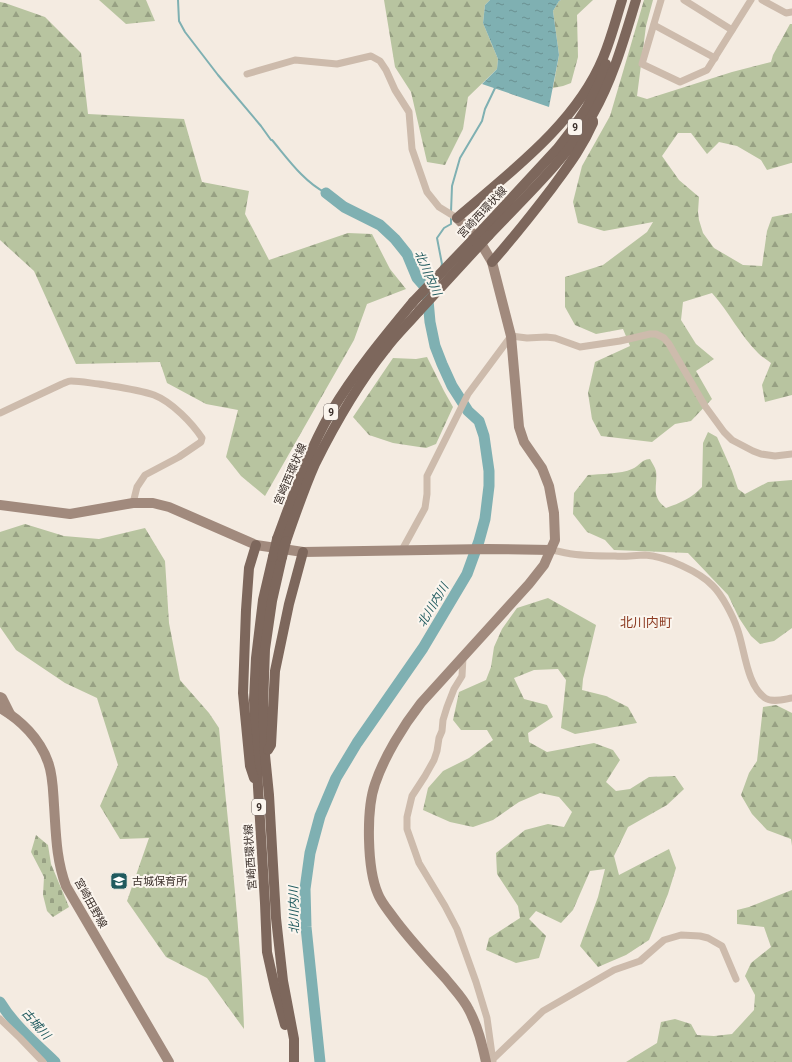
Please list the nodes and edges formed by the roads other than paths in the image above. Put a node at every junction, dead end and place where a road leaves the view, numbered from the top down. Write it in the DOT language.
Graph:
graph roads {
  1 [pos="622,0"];
  2 [pos="627,0"];
  3 [pos="636,0"];
  4 [pos="661,0"];
  5 [pos="684,0"];
  6 [pos="751,0"];
  7 [pos="762,0"];
  8 [pos="792,12"];
  9 [pos="654,25"];
  10 [pos="732,30"];
  11 [pos="715,58"];
  12 [pos="247,74"];
  13 [pos="593,115"];
  14 [pos="457,218"];
  15 [pos="486,232"];
  16 [pos="492,262"];
  17 [pos="511,336"];
  18 [pos="0,413"];
  19 [pos="792,454"];
  20 [pos="133,503"];
  21 [pos="0,505"];
  22 [pos="282,540"];
  23 [pos="256,545"];
  24 [pos="402,550"];
  25 [pos="551,550"];
  26 [pos="303,552"];
  27 [pos="278,557"];
  28 [pos="463,657"];
  29 [pos="0,697"];
  30 [pos="792,698"];
  31 [pos="0,708"];
  32 [pos="10,714"];
  33 [pos="265,755"];
  34 [pos="258,787"];
  35 [pos="736,979"];
  36 [pos="0,1019"];
  37 [pos="294,1059"];
  38 [pos="491,1061"];
  39 [pos="43,1062"];
  40 [pos="169,1062"];
  1 -- 14 [label="main road"];
  2 -- 15 [label="main road, 宮崎西環状線 / 9"];
  3 -- 13 [label="main road, 宮崎西環状線 / 9"];
  4 -- 9 [label="street"];
  5 -- 10 [label="street"];
  6 -- 10 [label="street"];
  7 -- 8 [label="street"];
  9 -- 11 [label="street"];
  9 -- 11 [label="street"];
  10 -- 11 [label="street"];
  12 -- 14 [label="street"];
  13 -- 15 [label="main road, 宮崎西環状線 / 9"];
  13 -- 16 [label="main road"];
  14 -- 16 [label="street"];
  15 -- 22 [label="main road, 宮崎西環状線 / 9, bridge"];
  15 -- 22 [label="main road, 宮崎西環状線 / 9, bridge"];
  16 -- 17 [label="street"];
  17 -- 19 [label="street"];
  17 -- 24 [label="street"];
  17 -- 25 [label="street"];
  18 -- 20 [label="street"];
  20 -- 21 [label="street"];
  20 -- 23 [label="street"];
  22 -- 27 [label="main road, 宮崎西環状線 / 9, bridge"];
  23 -- 26 [label="street"];
  23 -- 34 [label="main road"];
  24 -- 25 [label="street"];
  24 -- 26 [label="street"];
  25 -- 28 [label="street"];
  25 -- 30 [label="street"];
  26 -- 33 [label="main road"];
  27 -- 33 [label="main road, 宮崎西環状線 / 9"];
  27 -- 34 [label="main road, 宮崎西環状線 / 9"];
  28 -- 38 [label="street"];
  28 -- 38 [label="street"];
  29 -- 32 [label="street"];
  31 -- 32 [label="street, 宮崎田野線"];
  32 -- 40 [label="street, 宮崎田野線"];
  33 -- 37 [label="main road, 宮崎西環状線 / 9"];
  34 -- 37 [label="main road, 宮崎西環状線 / 9"];
  35 -- 38 [label="street"];
  36 -- 39 [label="street"];
}
